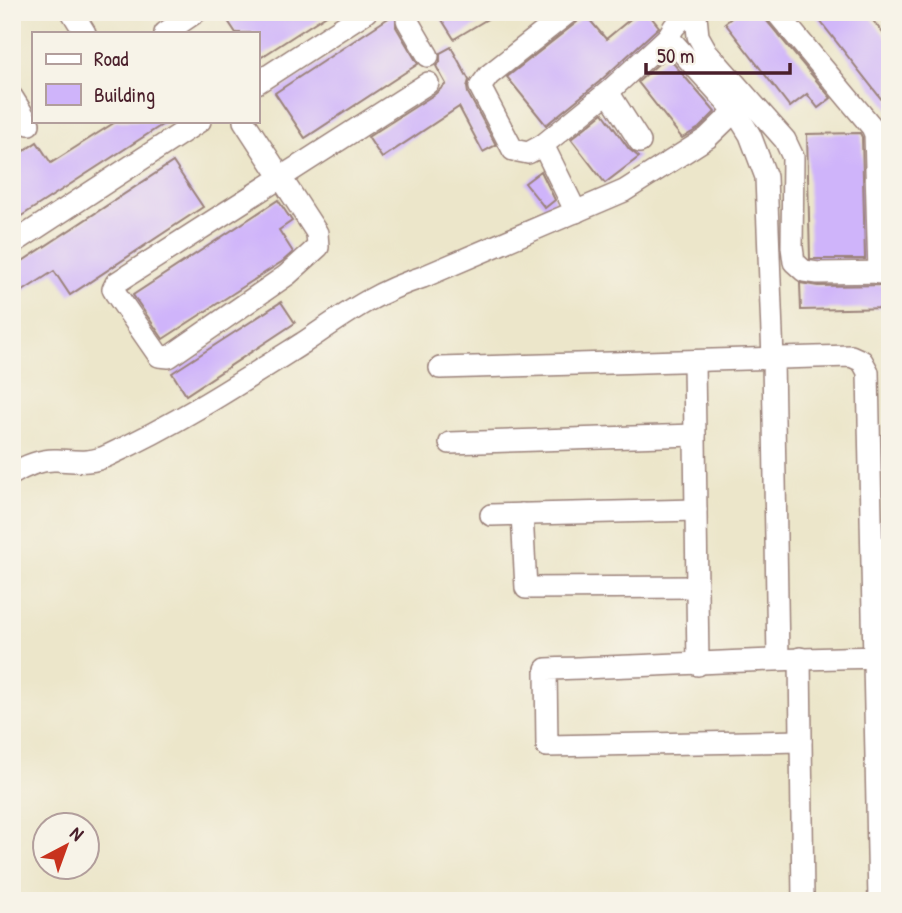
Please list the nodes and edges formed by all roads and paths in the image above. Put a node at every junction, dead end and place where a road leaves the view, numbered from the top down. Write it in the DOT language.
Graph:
graph roads {
  1 [pos="72,12"];
  2 [pos="366,12"];
  3 [pos="569,12"];
  4 [pos="776,12"];
  5 [pos="694,13"];
  6 [pos="411,15"];
  7 [pos="188,19"];
  8 [pos="84,32"];
  9 [pos="167,32"];
  10 [pos="668,37"];
  11 [pos="428,56"];
  12 [pos="259,82"];
  13 [pos="428,83"];
  14 [pos="608,92"];
  15 [pos="12,97"];
  16 [pos="735,111"];
  17 [pos="198,122"];
  18 [pos="245,122"];
  19 [pos="25,126"];
  20 [pos="640,142"];
  21 [pos="542,145"];
  22 [pos="280,177"];
  23 [pos="576,212"];
  24 [pos="12,244"];
  25 [pos="884,272"];
  26 [pos="774,359"];
  27 [pos="694,361"];
  28 [pos="440,368"];
  29 [pos="880,432"];
  30 [pos="695,435"];
  31 [pos="450,443"];
  32 [pos="12,474"];
  33 [pos="881,507"];
  34 [pos="696,510"];
  35 [pos="491,514"];
  36 [pos="522,514"];
  37 [pos="882,582"];
  38 [pos="697,587"];
  39 [pos="882,657"];
  40 [pos="800,658"];
  41 [pos="778,659"];
  42 [pos="698,665"];
  43 [pos="801,741"];
  44 [pos="803,901"];
  45 [pos="879,901"];
  1 -- 8 [label="street"];
  2 -- 12 [label="street"];
  3 -- 21 [label="street"];
  4 -- 25 [label="street"];
  5 -- 10 [label="street"];
  5 -- 25 [label="street"];
  6 -- 11 [label="street"];
  7 -- 9 [label="street"];
  10 -- 14 [label="street"];
  10 -- 16 [label="street"];
  13 -- 22 [label="street"];
  14 -- 20 [label="street"];
  14 -- 21 [label="street"];
  15 -- 19 [label="street"];
  16 -- 23 [label="street"];
  16 -- 26 [label="street"];
  17 -- 24 [label="street"];
  18 -- 22 [label="street"];
  21 -- 23 [label="street"];
  22 -- 22 [label="street"];
  23 -- 32 [label="street"];
  26 -- 27 [label="street"];
  26 -- 29 [label="street"];
  26 -- 41 [label="street"];
  27 -- 28 [label="street"];
  27 -- 30 [label="street"];
  29 -- 33 [label="street"];
  30 -- 31 [label="street"];
  30 -- 34 [label="street"];
  33 -- 37 [label="street"];
  34 -- 36 [label="street"];
  34 -- 38 [label="street"];
  35 -- 36 [label="street"];
  36 -- 38 [label="street"];
  37 -- 39 [label="street"];
  38 -- 42 [label="street"];
  39 -- 40 [label="street"];
  39 -- 45 [label="street"];
  40 -- 41 [label="street"];
  40 -- 43 [label="street"];
  41 -- 42 [label="street"];
  42 -- 43 [label="street"];
  43 -- 44 [label="street"];
}
